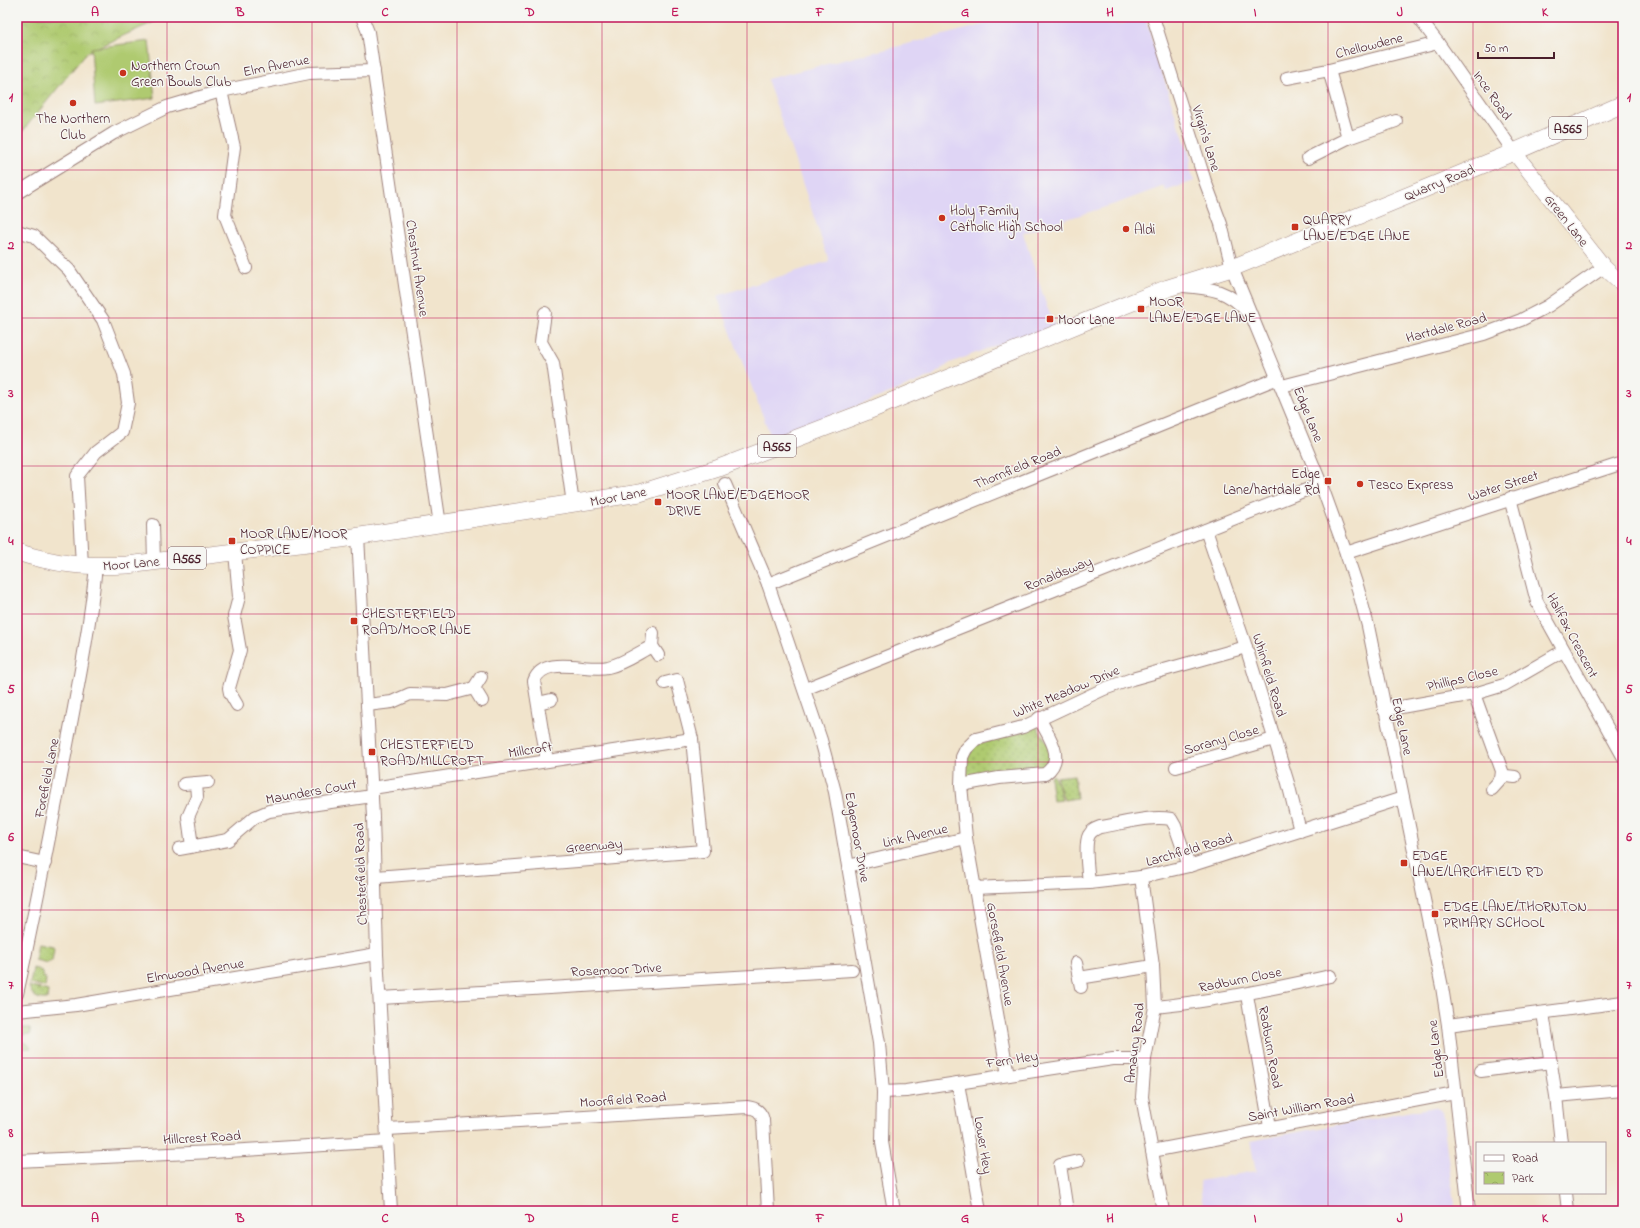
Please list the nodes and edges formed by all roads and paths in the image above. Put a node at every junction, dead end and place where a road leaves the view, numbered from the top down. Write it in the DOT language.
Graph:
graph roads {
  1 [pos="362,17"];
  2 [pos="1154,17"];
  3 [pos="1418,17"];
  4 [pos="1438,43"];
  5 [pos="1329,70"];
  6 [pos="374,71"];
  7 [pos="1287,78"];
  8 [pos="221,91"];
  9 [pos="1623,104"];
  10 [pos="1396,121"];
  11 [pos="1348,138"];
  12 [pos="1514,152"];
  13 [pos="1308,158"];
  14 [pos="17,193"];
  15 [pos="17,231"];
  16 [pos="1604,267"];
  17 [pos="246,268"];
  18 [pos="1232,268"];
  19 [pos="1623,285"];
  20 [pos="1177,286"];
  21 [pos="545,313"];
  22 [pos="1255,322"];
  23 [pos="1280,382"];
  24 [pos="1623,463"];
  25 [pos="725,484"];
  26 [pos="1321,484"];
  27 [pos="1510,498"];
  28 [pos="573,504"];
  29 [pos="440,524"];
  30 [pos="153,525"];
  31 [pos="1206,530"];
  32 [pos="358,536"];
  33 [pos="17,552"];
  34 [pos="235,552"];
  35 [pos="1346,552"];
  36 [pos="154,562"];
  37 [pos="89,566"];
  38 [pos="768,584"];
  39 [pos="653,633"];
  40 [pos="1246,646"];
  41 [pos="1563,651"];
  42 [pos="481,677"];
  43 [pos="664,683"];
  44 [pos="474,688"];
  45 [pos="805,689"];
  46 [pos="1474,694"];
  47 [pos="551,700"];
  48 [pos="482,701"];
  49 [pos="538,703"];
  50 [pos="237,705"];
  51 [pos="367,705"];
  52 [pos="1384,710"];
  53 [pos="1039,718"];
  54 [pos="692,739"];
  55 [pos="1274,739"];
  56 [pos="1623,756"];
  57 [pos="548,761"];
  58 [pos="1176,768"];
  59 [pos="1502,773"];
  60 [pos="1515,778"];
  61 [pos="184,784"];
  62 [pos="961,785"];
  63 [pos="1492,789"];
  64 [pos="372,792"];
  65 [pos="1403,798"];
  66 [pos="1300,831"];
  67 [pos="966,838"];
  68 [pos="192,846"];
  69 [pos="179,849"];
  70 [pos="17,857"];
  71 [pos="45,863"];
  72 [pos="848,866"];
  73 [pos="1189,866"];
  74 [pos="376,877"];
  75 [pos="1141,877"];
  76 [pos="1089,882"];
  77 [pos="974,888"];
  78 [pos="377,954"];
  79 [pos="1076,962"];
  80 [pos="1153,966"];
  81 [pos="852,970"];
  82 [pos="1330,976"];
  83 [pos="17,994"];
  84 [pos="1247,994"];
  85 [pos="381,998"];
  86 [pos="1623,1002"];
  87 [pos="1155,1007"];
  88 [pos="17,1011"];
  89 [pos="1543,1013"];
  90 [pos="1448,1025"];
  91 [pos="1146,1059"];
  92 [pos="1551,1062"];
  93 [pos="1488,1073"];
  94 [pos="1008,1075"];
  95 [pos="958,1083"];
  96 [pos="1623,1090"];
  97 [pos="883,1092"];
  98 [pos="1455,1093"];
  99 [pos="1556,1096"];
  100 [pos="1270,1127"];
  101 [pos="388,1135"];
  102 [pos="1561,1142"];
  103 [pos="1152,1151"];
  104 [pos="17,1161"];
  105 [pos="1078,1161"];
  106 [pos="1566,1194"];
  107 [pos="391,1211"];
  108 [pos="768,1211"];
  109 [pos="894,1211"];
  110 [pos="980,1211"];
  111 [pos="1066,1211"];
  112 [pos="1163,1211"];
  113 [pos="1469,1211"];
  114 [pos="1568,1211"];
  1 -- 6 [label="street, Chestnut Avenue"];
  2 -- 18 [label="street, Virgin's Lane"];
  3 -- 4 [label="street, Ince Road"];
  4 -- 5 [label="street, Chellowdene"];
  4 -- 12 [label="street, Ince Road"];
  5 -- 7 [label="street, Chellowdene"];
  5 -- 11 [label="street, Chellowdene"];
  6 -- 8 [label="street, Elm Avenue"];
  6 -- 29 [label="street, Chestnut Avenue"];
  8 -- 14 [label="street, Elm Avenue"];
  8 -- 17 [label="street"];
  9 -- 12 [label="highway, A565"];
  10 -- 11 [label="street"];
  11 -- 13 [label="street"];
  12 -- 16 [label="main road, Green Lane"];
  12 -- 18 [label="highway, Quarry Road / A565"];
  15 -- 37 [label="street, Forefield Lane"];
  16 -- 19 [label="main road, Green Lane"];
  16 -- 23 [label="street, Hartdale Road"];
  18 -- 20 [label="highway, Moor Lane / A565"];
  18 -- 22 [label="street, Edge Lane"];
  20 -- 22 [label="street"];
  20 -- 28 [label="highway, Moor Lane / A565"];
  21 -- 28 [label="street"];
  22 -- 23 [label="street, Edge Lane"];
  23 -- 26 [label="street, Edge Lane"];
  23 -- 38 [label="street, Thornfield Road"];
  24 -- 27 [label="street, Water Street"];
  25 -- 38 [label="street, Edgemoor Drive"];
  26 -- 31 [label="street, Ronaldsway"];
  26 -- 35 [label="street, Edge Lane"];
  27 -- 35 [label="street, Water Street"];
  27 -- 41 [label="street, Halifax Crescent"];
  28 -- 29 [label="highway, Moor Lane / A565"];
  29 -- 32 [label="highway, Moor Lane / A565"];
  30 -- 36 [label="street"];
  31 -- 40 [label="street, Whinfield Road"];
  31 -- 45 [label="street, Ronaldsway"];
  32 -- 34 [label="highway, Moor Lane / A565"];
  32 -- 51 [label="street, Chesterfield Road"];
  33 -- 37 [label="highway, Moor Lane / A565"];
  34 -- 36 [label="highway, Moor Lane / A565"];
  34 -- 50 [label="street"];
  35 -- 52 [label="street, Edge Lane"];
  36 -- 37 [label="highway, Moor Lane / A565"];
  37 -- 71 [label="street, Forefield Lane"];
  38 -- 45 [label="street, Edgemoor Drive"];
  39 -- 49 [label="street"];
  40 -- 53 [label="street, White Meadow Drive"];
  40 -- 55 [label="street, Whinfield Road"];
  41 -- 46 [label="street, Phillips Close"];
  41 -- 56 [label="street, Halifax Crescent"];
  42 -- 44 [label="street"];
  43 -- 54 [label="street"];
  44 -- 48 [label="street"];
  44 -- 51 [label="street"];
  45 -- 72 [label="street, Edgemoor Drive"];
  46 -- 52 [label="street, Phillips Close"];
  46 -- 59 [label="street"];
  47 -- 49 [label="street"];
  49 -- 57 [label="street"];
  51 -- 64 [label="street, Chesterfield Road"];
  52 -- 65 [label="street, Edge Lane"];
  53 -- 62 [label="street, White Meadow Drive"];
  53 -- 62 [label="street"];
  54 -- 57 [label="street, Millcroft"];
  54 -- 74 [label="street, Greenway"];
  55 -- 58 [label="street, Sorany Close"];
  55 -- 66 [label="street, Whinfield Road"];
  57 -- 64 [label="street, Millcroft"];
  59 -- 60 [label="street"];
  59 -- 63 [label="street"];
  61 -- 68 [label="street"];
  62 -- 67 [label="street, White Meadow Drive"];
  64 -- 68 [label="street, Maunders Court"];
  64 -- 74 [label="street, Chesterfield Road"];
  65 -- 66 [label="street, Larchfield Road"];
  65 -- 90 [label="street, Edge Lane"];
  66 -- 73 [label="street, Larchfield Road"];
  67 -- 72 [label="street, Link Avenue"];
  67 -- 77 [label="street, Gorsefield Avenue"];
  68 -- 69 [label="street, Maunders Court"];
  70 -- 71 [label="street"];
  71 -- 83 [label="street, Forefield Lane"];
  72 -- 97 [label="street, Edgemoor Drive"];
  73 -- 75 [label="street, Larchfield Road"];
  73 -- 76 [label="street"];
  74 -- 78 [label="street, Chesterfield Road"];
  75 -- 76 [label="street, Larchfield Road"];
  75 -- 80 [label="street, Amaury Road"];
  76 -- 77 [label="street, Larchfield Road"];
  77 -- 94 [label="street, Gorsefield Avenue"];
  78 -- 85 [label="street, Chesterfield Road"];
  78 -- 88 [label="street, Elmwood Avenue"];
  79 -- 80 [label="street"];
  80 -- 87 [label="street, Amaury Road"];
  81 -- 85 [label="street, Rosemoor Drive"];
  82 -- 84 [label="street, Radburn Close"];
  84 -- 87 [label="street, Radburn Close"];
  84 -- 100 [label="street, Radburn Road"];
  85 -- 101 [label="street, Chesterfield Road"];
  86 -- 89 [label="street"];
  87 -- 91 [label="street, Amaury Road"];
  89 -- 90 [label="street"];
  89 -- 92 [label="street"];
  90 -- 98 [label="street, Edge Lane"];
  91 -- 94 [label="street, Fern Hey"];
  91 -- 103 [label="street, Amaury Road"];
  92 -- 93 [label="street"];
  92 -- 99 [label="street"];
  94 -- 95 [label="street, Fern Hey"];
  95 -- 97 [label="street, Fern Hey"];
  95 -- 110 [label="street, Lower Hey"];
  96 -- 99 [label="street"];
  97 -- 109 [label="street, Edgemoor Drive"];
  98 -- 100 [label="street, Saint William Road"];
  98 -- 113 [label="street, Edge Lane"];
  99 -- 102 [label="street"];
  100 -- 103 [label="street, Saint William Road"];
  101 -- 104 [label="street, Hillcrest Road"];
  101 -- 107 [label="street, Chesterfield Road"];
  101 -- 108 [label="street, Moorfield Road"];
  103 -- 112 [label="street, Amaury Road"];
  105 -- 111 [label="street"];
  106 -- 114 [label="street"];
}
